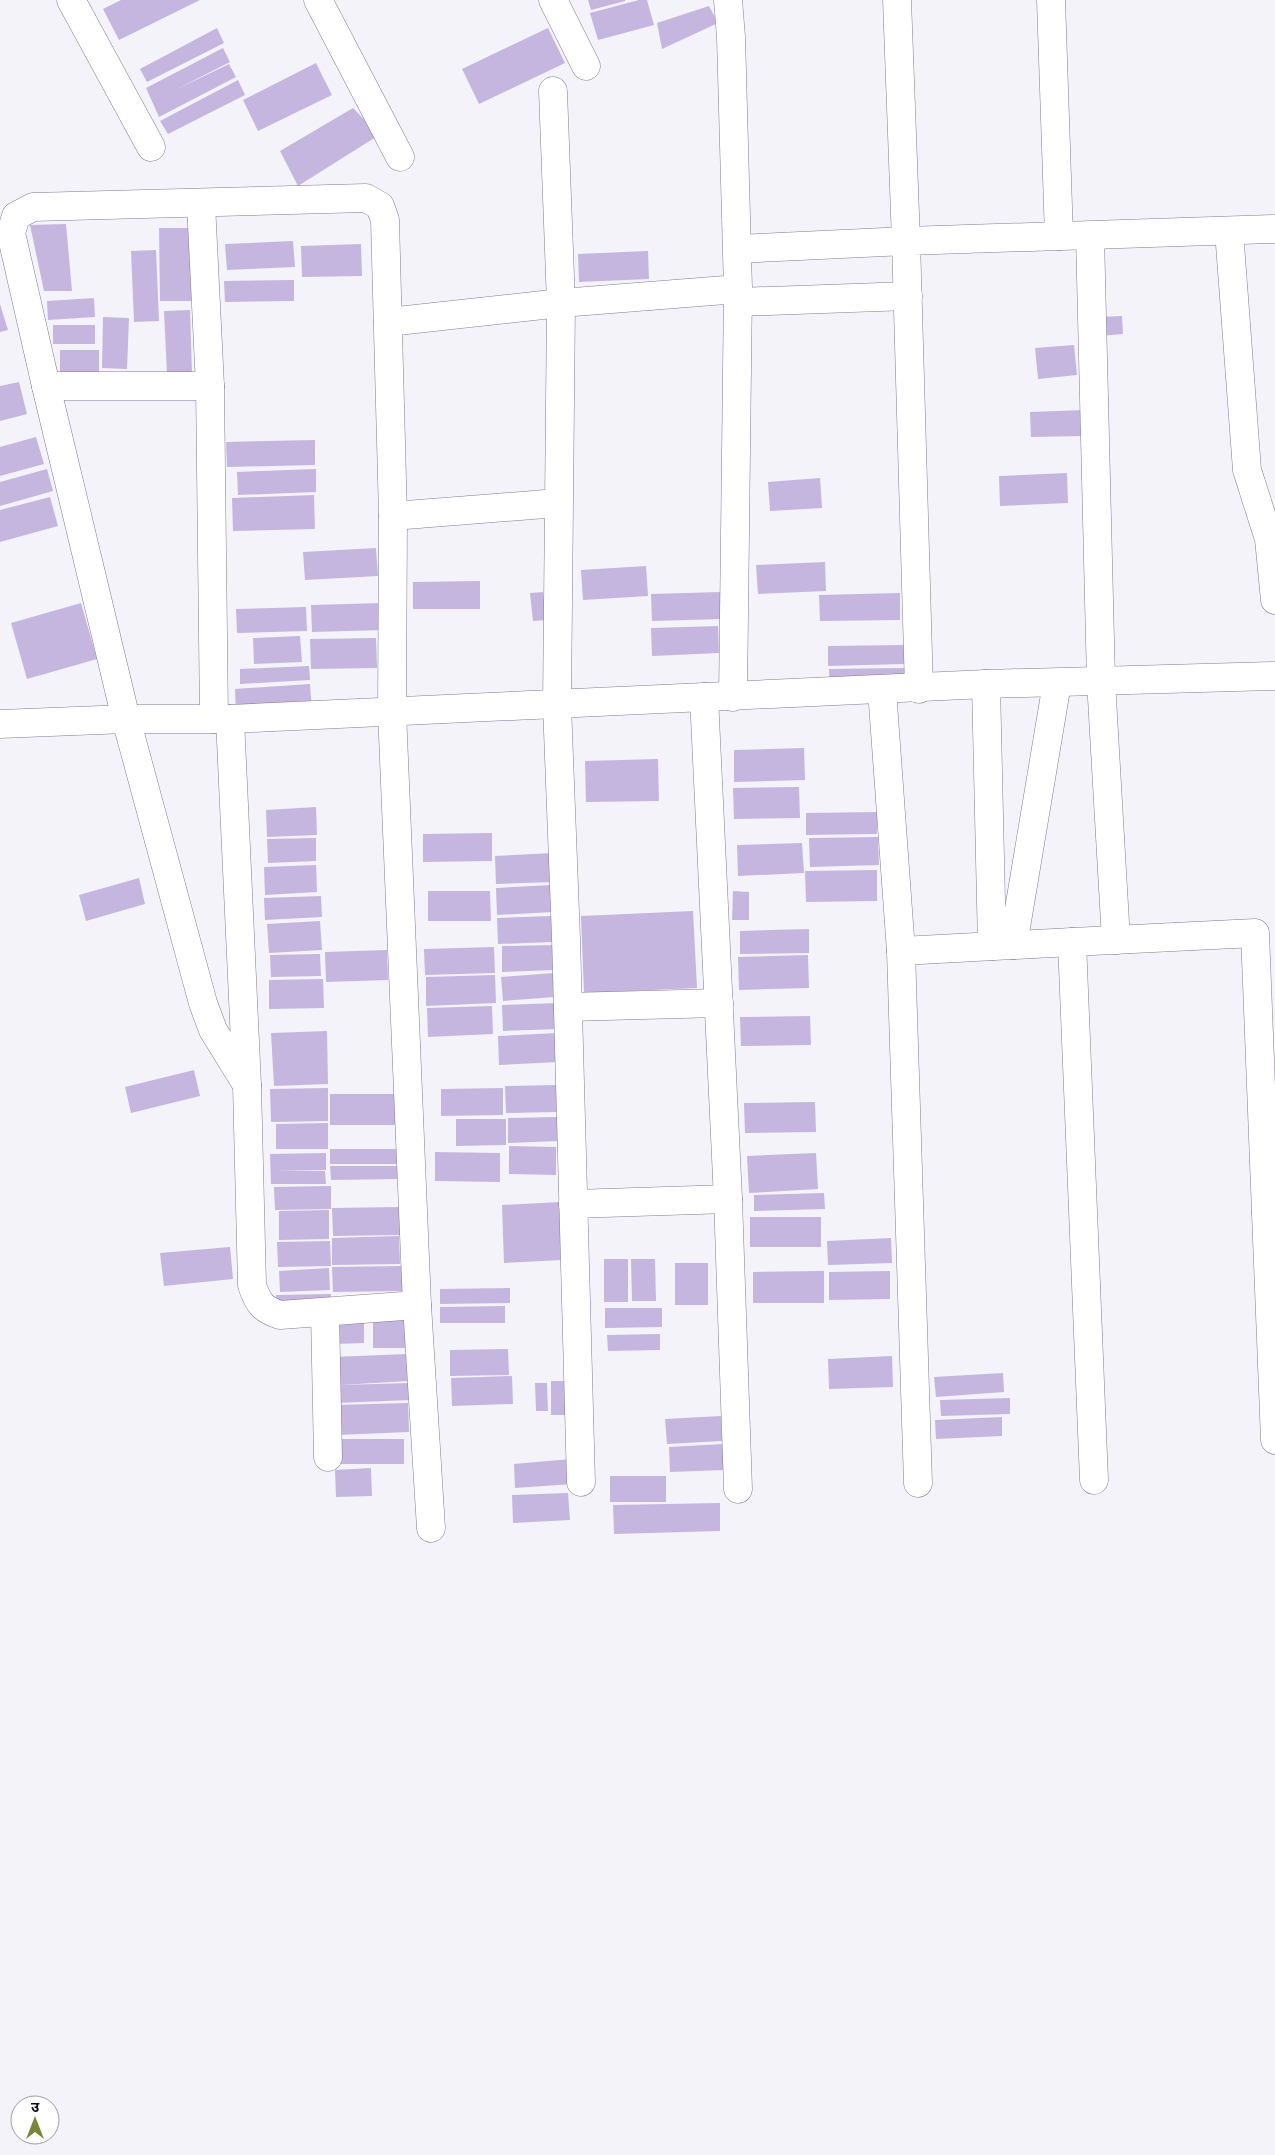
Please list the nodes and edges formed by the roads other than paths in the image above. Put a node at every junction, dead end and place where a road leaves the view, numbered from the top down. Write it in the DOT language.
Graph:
graph roads {
  1 [pos="71,0"];
  2 [pos="318,0"];
  3 [pos="552,0"];
  4 [pos="728,0"];
  5 [pos="897,0"];
  6 [pos="1051,0"];
  7 [pos="586,66"];
  8 [pos="552,91"];
  9 [pos="151,146"];
  10 [pos="400,157"];
  11 [pos="201,204"];
  12 [pos="1275,229"];
  13 [pos="1229,231"];
  14 [pos="1059,236"];
  15 [pos="1090,236"];
  16 [pos="906,241"];
  17 [pos="738,249"];
  18 [pos="738,295"];
  19 [pos="908,296"];
  20 [pos="561,303"];
  21 [pos="388,322"];
  22 [pos="46,386"];
  23 [pos="210,386"];
  24 [pos="558,503"];
  25 [pos="393,516"];
  26 [pos="1275,600"];
  27 [pos="1275,676"];
  28 [pos="1100,681"];
  29 [pos="1057,683"];
  30 [pos="986,684"];
  31 [pos="920,689"];
  32 [pos="882,690"];
  33 [pos="704,697"];
  34 [pos="733,697"];
  35 [pos="557,705"];
  36 [pos="392,712"];
  37 [pos="126,719"];
  38 [pos="222,719"];
  39 [pos="0,724"];
  40 [pos="1265,933"];
  41 [pos="1116,940"];
  42 [pos="1072,942"];
  43 [pos="1002,945"];
  44 [pos="901,951"];
  45 [pos="719,1003"];
  46 [pos="568,1007"];
  47 [pos="247,1085"];
  48 [pos="728,1199"];
  49 [pos="573,1204"];
  50 [pos="1271,1213"];
  51 [pos="417,1306"];
  52 [pos="325,1313"];
  53 [pos="1275,1440"];
  54 [pos="328,1457"];
  55 [pos="1094,1480"];
  56 [pos="581,1482"];
  57 [pos="918,1483"];
  58 [pos="738,1489"];
  59 [pos="431,1528"];
  1 -- 9 [label="street"];
  2 -- 10 [label="street"];
  3 -- 7 [label="street"];
  4 -- 17 [label="street"];
  5 -- 16 [label="street"];
  6 -- 14 [label="street"];
  8 -- 20 [label="street"];
  11 -- 21 [label="street"];
  11 -- 22 [label="street"];
  11 -- 23 [label="street"];
  12 -- 13 [label="street"];
  13 -- 15 [label="street"];
  13 -- 26 [label="street"];
  14 -- 15 [label="street"];
  14 -- 16 [label="street"];
  15 -- 28 [label="street"];
  16 -- 17 [label="street"];
  16 -- 19 [label="street"];
  17 -- 18 [label="street"];
  18 -- 19 [label="street"];
  18 -- 20 [label="street"];
  18 -- 34 [label="street"];
  19 -- 31 [label="street"];
  20 -- 21 [label="street"];
  20 -- 24 [label="street"];
  21 -- 25 [label="street"];
  22 -- 23 [label="street"];
  22 -- 37 [label="street"];
  23 -- 38 [label="street"];
  24 -- 25 [label="street"];
  24 -- 35 [label="street"];
  25 -- 36 [label="street"];
  27 -- 28 [label="street"];
  28 -- 29 [label="street"];
  28 -- 41 [label="street"];
  29 -- 30 [label="street"];
  29 -- 43 [label="street"];
  30 -- 31 [label="street"];
  30 -- 43 [label="street"];
  31 -- 32 [label="street"];
  32 -- 34 [label="street"];
  32 -- 44 [label="street"];
  33 -- 34 [label="street"];
  33 -- 35 [label="street"];
  33 -- 45 [label="street"];
  35 -- 36 [label="street"];
  35 -- 46 [label="street"];
  36 -- 38 [label="street"];
  36 -- 51 [label="street"];
  37 -- 38 [label="street"];
  37 -- 39 [label="street"];
  37 -- 47 [label="street"];
  38 -- 47 [label="street"];
  40 -- 41 [label="street"];
  40 -- 50 [label="street"];
  41 -- 42 [label="street"];
  42 -- 43 [label="street"];
  42 -- 55 [label="street"];
  43 -- 44 [label="street"];
  44 -- 57 [label="street"];
  45 -- 46 [label="street"];
  45 -- 48 [label="street"];
  46 -- 49 [label="street"];
  47 -- 52 [label="street"];
  48 -- 49 [label="street"];
  48 -- 58 [label="street"];
  49 -- 56 [label="street"];
  50 -- 53 [label="street"];
  51 -- 52 [label="street"];
  51 -- 59 [label="street"];
  52 -- 54 [label="street"];
}
